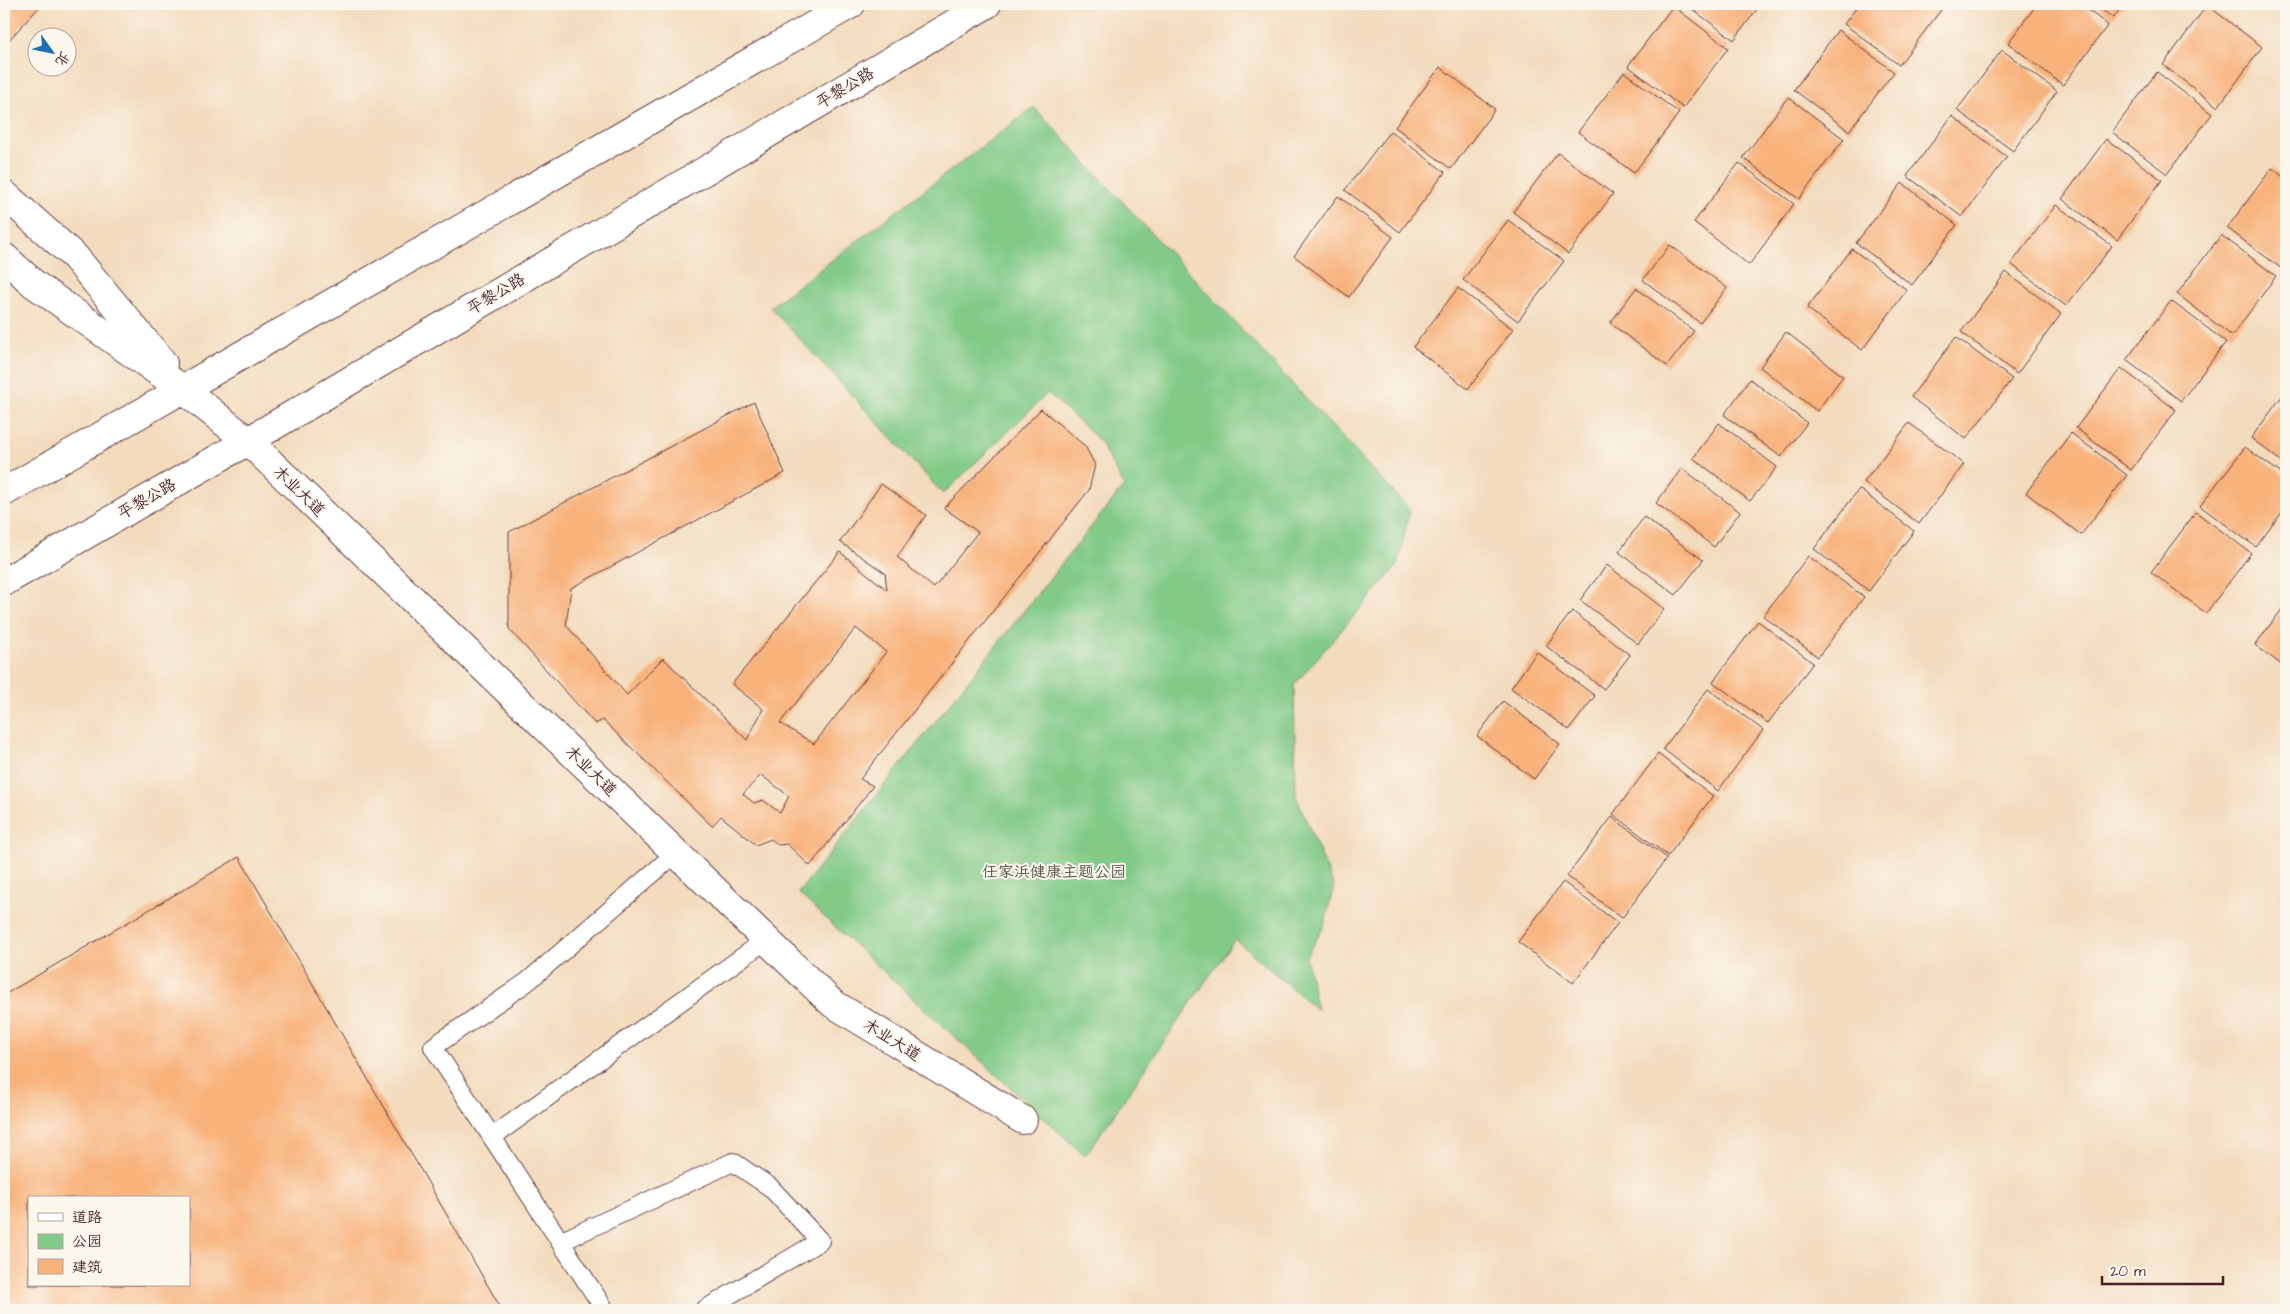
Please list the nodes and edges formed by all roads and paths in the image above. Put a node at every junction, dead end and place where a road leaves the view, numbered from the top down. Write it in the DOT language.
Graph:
graph roads {
  1 [pos="851,4"];
  2 [pos="987,4"];
  3 [pos="4,194"];
  4 [pos="4,257"];
  5 [pos="184,390"];
  6 [pos="248,441"];
  7 [pos="4,492"];
  8 [pos="4,582"];
  9 [pos="676,853"];
  10 [pos="766,940"];
  11 [pos="1022,1120"];
  12 [pos="492,1137"];
  13 [pos="560,1242"];
  14 [pos="605,1310"];
  15 [pos="704,1310"];
  1 -- 5 [label="main road"];
  2 -- 6 [label="main road, 平黎公路"];
  3 -- 5 [label="main road, 木业大道"];
  4 -- 5 [label="main road, 木业大道"];
  5 -- 6 [label="main road, 木业大道"];
  5 -- 7 [label="main road"];
  6 -- 8 [label="main road, 平黎公路"];
  6 -- 9 [label="main road, 木业大道"];
  9 -- 10 [label="main road, 木业大道"];
  9 -- 12 [label="lane"];
  10 -- 11 [label="main road, 木业大道"];
  10 -- 12 [label="lane"];
  12 -- 13 [label="lane"];
  13 -- 14 [label="lane"];
  13 -- 15 [label="lane"];
}
